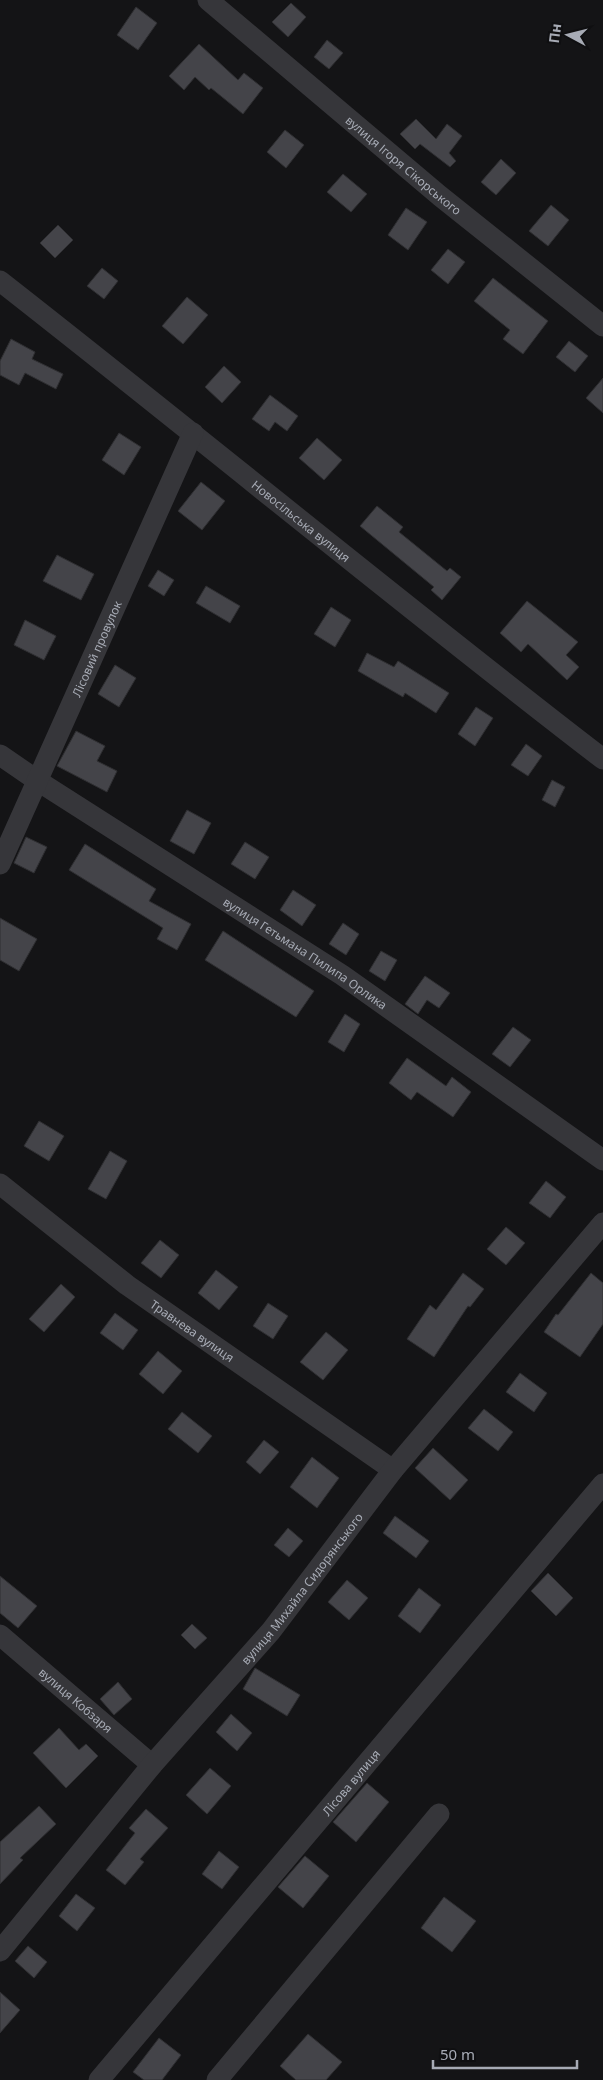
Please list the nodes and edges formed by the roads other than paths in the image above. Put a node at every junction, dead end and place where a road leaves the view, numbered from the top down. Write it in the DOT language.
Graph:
graph roads {
  1 [pos="208,0"];
  2 [pos="0,281"];
  3 [pos="603,326"];
  4 [pos="193,433"];
  5 [pos="0,755"];
  6 [pos="603,759"];
  7 [pos="38,781"];
  8 [pos="0,864"];
  9 [pos="603,1160"];
  10 [pos="0,1184"];
  11 [pos="603,1223"];
  12 [pos="393,1470"];
  13 [pos="603,1484"];
  14 [pos="0,1636"];
  15 [pos="152,1765"];
  16 [pos="439,1814"];
  17 [pos="0,1952"];
  18 [pos="99,2080"];
  19 [pos="217,2080"];
  1 -- 3 [label="street, вулиця Ігоря Сікорського"];
  2 -- 4 [label="street, Новосільська вулиця"];
  4 -- 6 [label="street, Новосільська вулиця"];
  4 -- 7 [label="street, Лісовий провулок"];
  5 -- 7 [label="street, вулиця Гетьмана Пилипа Орлика"];
  7 -- 8 [label="street, Лісовий провулок"];
  7 -- 9 [label="street, вулиця Гетьмана Пилипа Орлика"];
  10 -- 12 [label="street, Травнева вулиця"];
  11 -- 12 [label="street, вулиця Михайла Сидорянського"];
  12 -- 15 [label="street, вулиця Михайла Сидорянського"];
  13 -- 18 [label="street, Лісова вулиця"];
  14 -- 15 [label="street, вулиця Кобзаря"];
  15 -- 17 [label="street, вулиця Михайла Сидорянського"];
  16 -- 19 [label="street"];
}
